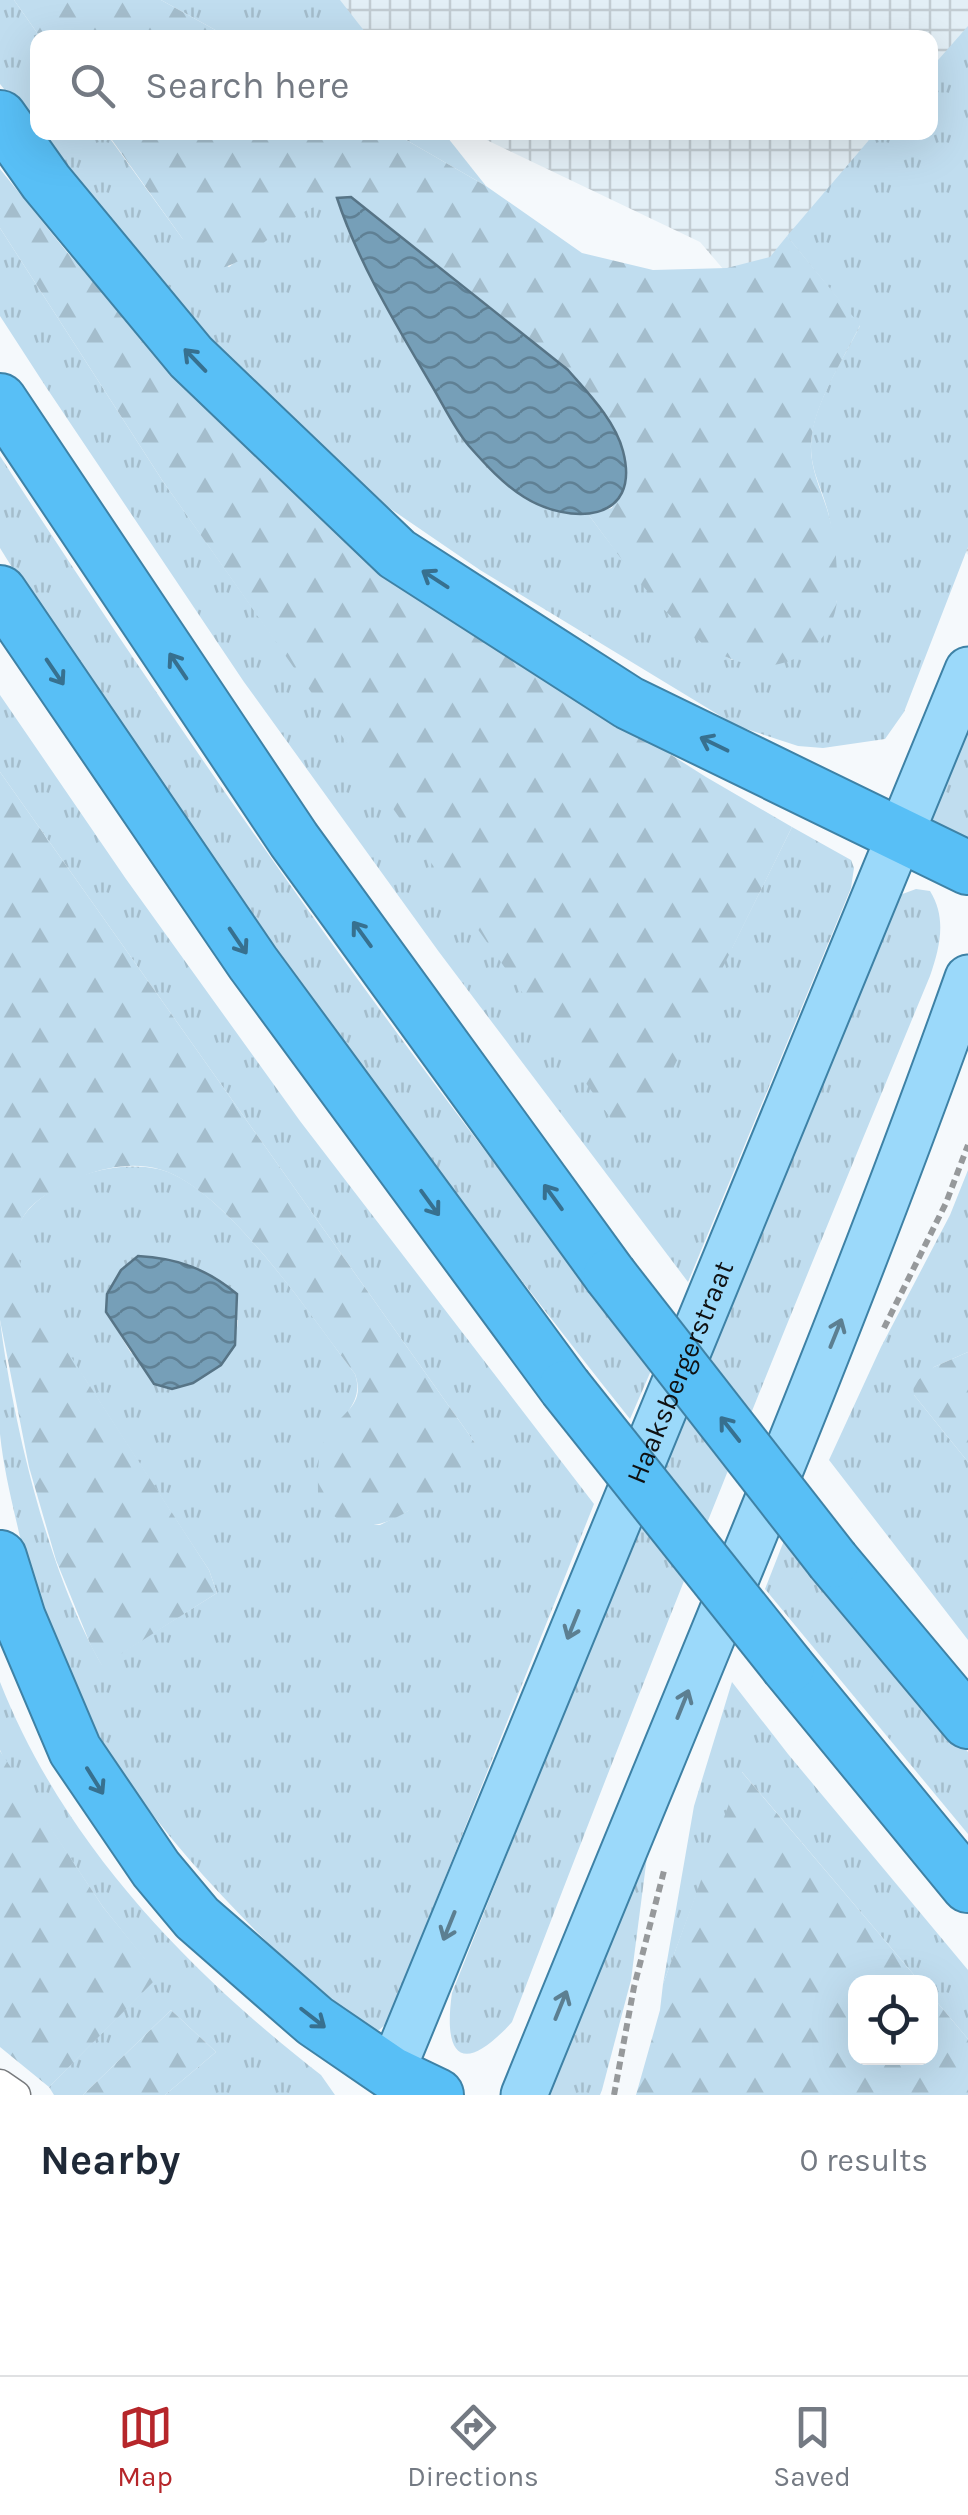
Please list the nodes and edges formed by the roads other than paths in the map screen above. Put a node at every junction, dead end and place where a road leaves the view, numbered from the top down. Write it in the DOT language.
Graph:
graph roads {
  1 [pos="0,117"];
  2 [pos="0,400"];
  3 [pos="0,592"];
  4 [pos="968,670"];
  5 [pos="901,836"];
  6 [pos="968,868"];
  7 [pos="968,978"];
  8 [pos="0,1557"];
  9 [pos="968,1722"];
  10 [pos="968,1886"];
  11 [pos="0,2084"];
  12 [pos="414,2084"];
  13 [pos="16,2095"];
  14 [pos="524,2095"];
  5 -- 1 [label="highway, one-way"];
  9 -- 2 [label="highway, one-way, bridge"];
  3 -- 10 [label="highway, one-way, bridge"];
  4 -- 5 [label="main road, Haaksbergerstraat"];
  5 -- 6 [label="highway"];
  5 -- 12 [label="main road, Haaksbergerstraat, one-way"];
  14 -- 7 [label="main road, one-way"];
  8 -- 12 [label="highway, one-way"];
  11 -- 13 [label="street"];
}
